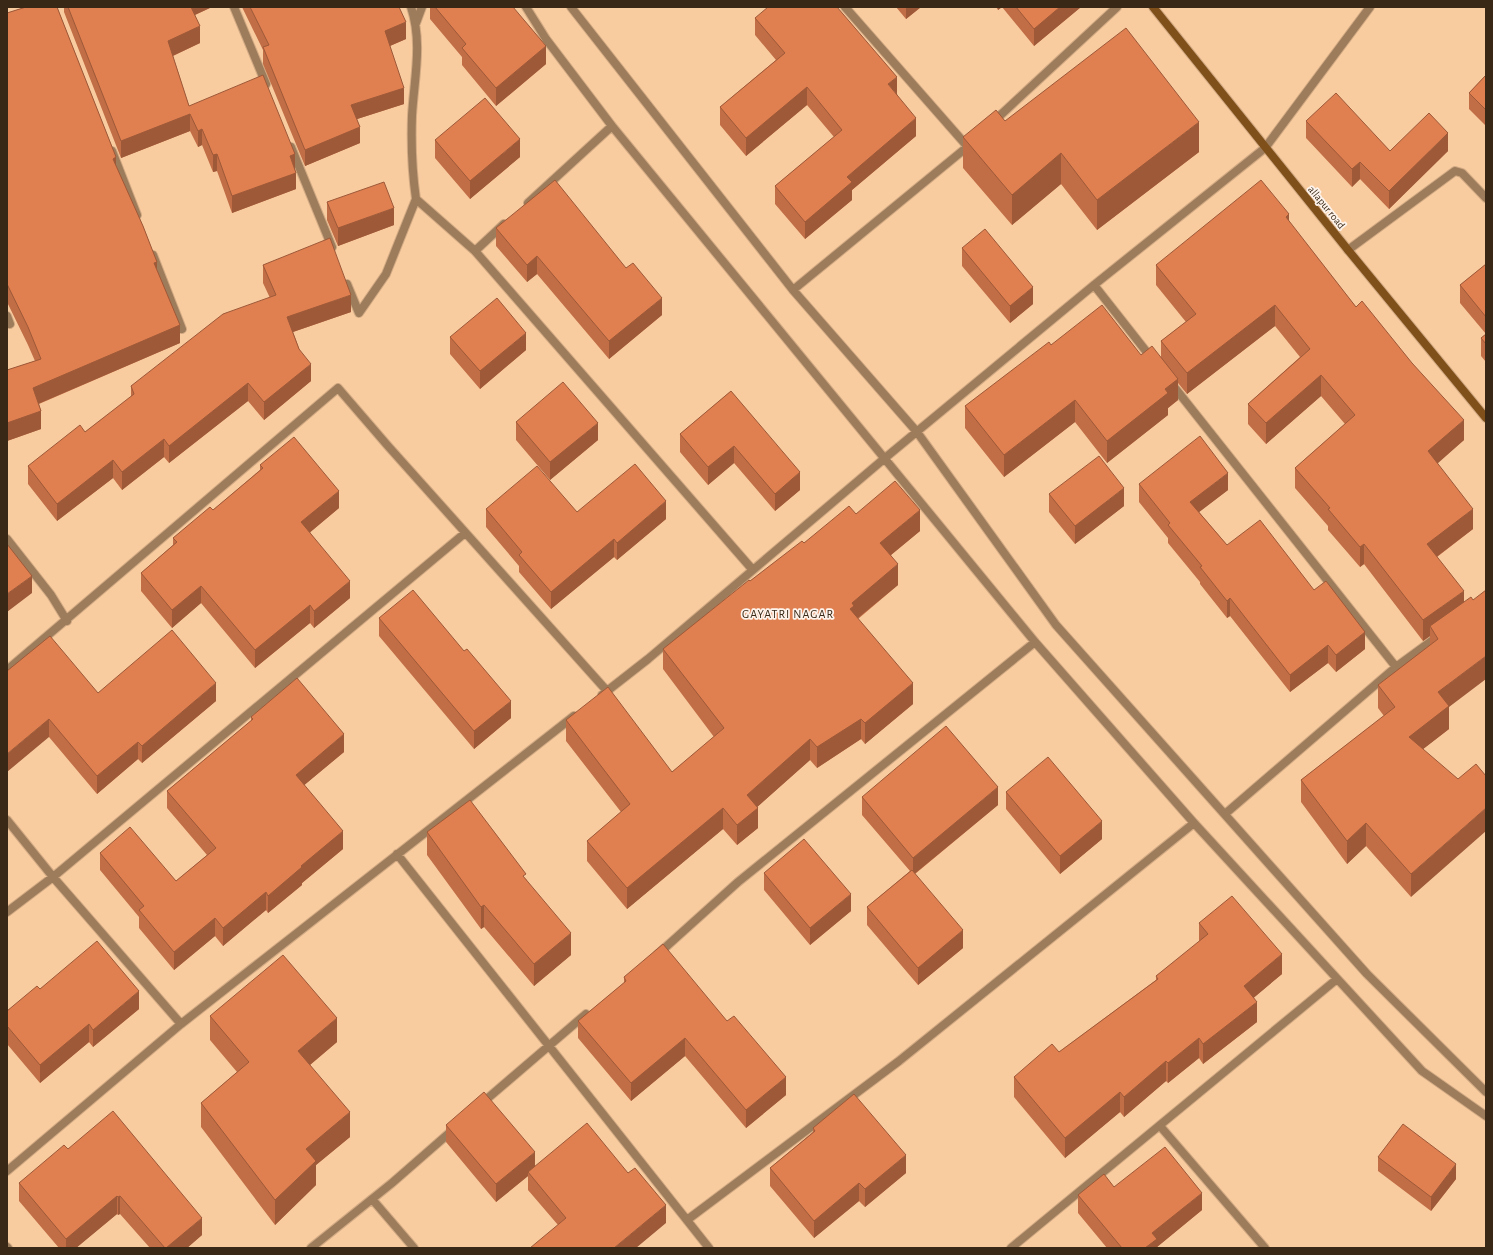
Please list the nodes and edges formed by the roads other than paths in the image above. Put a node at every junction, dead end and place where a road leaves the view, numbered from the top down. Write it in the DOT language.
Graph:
graph roads {
  1 [pos="234,7"];
  2 [pos="411,7"];
  3 [pos="422,7"];
  4 [pos="526,7"];
  5 [pos="571,7"];
  6 [pos="845,7"];
  7 [pos="1117,7"];
  8 [pos="1153,7"];
  9 [pos="1370,7"];
  10 [pos="416,23"];
  11 [pos="270,94"];
  12 [pos="612,126"];
  13 [pos="288,138"];
  14 [pos="110,146"];
  15 [pos="967,146"];
  16 [pos="1265,148"];
  17 [pos="1486,198"];
  18 [pos="416,199"];
  19 [pos="521,209"];
  20 [pos="510,220"];
  21 [pos="142,226"];
  22 [pos="151,248"];
  23 [pos="1348,250"];
  24 [pos="475,251"];
  25 [pos="335,255"];
  26 [pos="344,277"];
  27 [pos="1094,285"];
  28 [pos="793,290"];
  29 [pos="182,329"];
  30 [pos="1158,366"];
  31 [pos="1168,379"];
  32 [pos="1486,418"];
  33 [pos="917,432"];
  34 [pos="885,458"];
  35 [pos="465,533"];
  36 [pos="7,539"];
  37 [pos="752,570"];
  38 [pos="67,621"];
  39 [pos="1447,629"];
  40 [pos="1035,642"];
  41 [pos="1396,667"];
  42 [pos="7,670"];
  43 [pos="607,691"];
  44 [pos="595,700"];
  45 [pos="582,710"];
  46 [pos="1225,814"];
  47 [pos="7,820"];
  48 [pos="1194,823"];
  49 [pos="397,854"];
  50 [pos="53,877"];
  51 [pos="7,912"];
  52 [pos="652,960"];
  53 [pos="1337,979"];
  54 [pos="591,1010"];
  55 [pos="181,1024"];
  56 [pos="549,1045"];
  57 [pos="1486,1092"];
  58 [pos="473,1112"];
  59 [pos="1486,1116"];
  60 [pos="461,1122"];
  61 [pos="1160,1126"];
  62 [pos="7,1171"];
  63 [pos="372,1199"];
  64 [pos="687,1220"];
  65 [pos="311,1248"];
  66 [pos="414,1248"];
  67 [pos="709,1248"];
  68 [pos="1011,1248"];
  69 [pos="1265,1248"];
  1 -- 11 [label="street"];
  2 -- 10 [label="street"];
  3 -- 10 [label="street"];
  4 -- 12 [label="street"];
  5 -- 28 [label="street"];
  6 -- 15 [label="street"];
  7 -- 15 [label="street"];
  8 -- 16 [label="main road, allapur road"];
  9 -- 16 [label="street"];
  10 -- 18 [label="street"];
  12 -- 19 [label="street"];
  12 -- 34 [label="street"];
  13 -- 25 [label="street"];
  14 -- 21 [label="street"];
  15 -- 28 [label="street"];
  16 -- 23 [label="main road, allapur road"];
  16 -- 27 [label="street"];
  17 -- 23 [label="street"];
  18 -- 24 [label="street"];
  18 -- 26 [label="street"];
  20 -- 24 [label="street"];
  22 -- 29 [label="street"];
  23 -- 32 [label="main road, allapur road"];
  24 -- 37 [label="street"];
  27 -- 30 [label="street"];
  27 -- 33 [label="street"];
  28 -- 33 [label="street"];
  31 -- 41 [label="street"];
  33 -- 34 [label="street"];
  33 -- 46 [label="street"];
  34 -- 37 [label="street"];
  34 -- 40 [label="street"];
  35 -- 38 [label="street"];
  35 -- 43 [label="street"];
  35 -- 50 [label="street"];
  36 -- 38 [label="street"];
  37 -- 43 [label="street"];
  38 -- 42 [label="street"];
  39 -- 41 [label="street"];
  40 -- 48 [label="street"];
  40 -- 52 [label="street"];
  41 -- 46 [label="street"];
  43 -- 44 [label="street"];
  45 -- 49 [label="street"];
  46 -- 57 [label="street"];
  47 -- 50 [label="street"];
  48 -- 53 [label="street"];
  48 -- 64 [label="street"];
  49 -- 55 [label="street"];
  49 -- 56 [label="street"];
  50 -- 51 [label="street"];
  50 -- 55 [label="street"];
  53 -- 59 [label="street"];
  53 -- 61 [label="street"];
  54 -- 56 [label="street"];
  55 -- 62 [label="street"];
  56 -- 58 [label="street"];
  56 -- 64 [label="street"];
  60 -- 63 [label="street"];
  61 -- 68 [label="street"];
  61 -- 69 [label="street"];
  63 -- 65 [label="street"];
  63 -- 66 [label="street"];
  64 -- 67 [label="street"];
}
